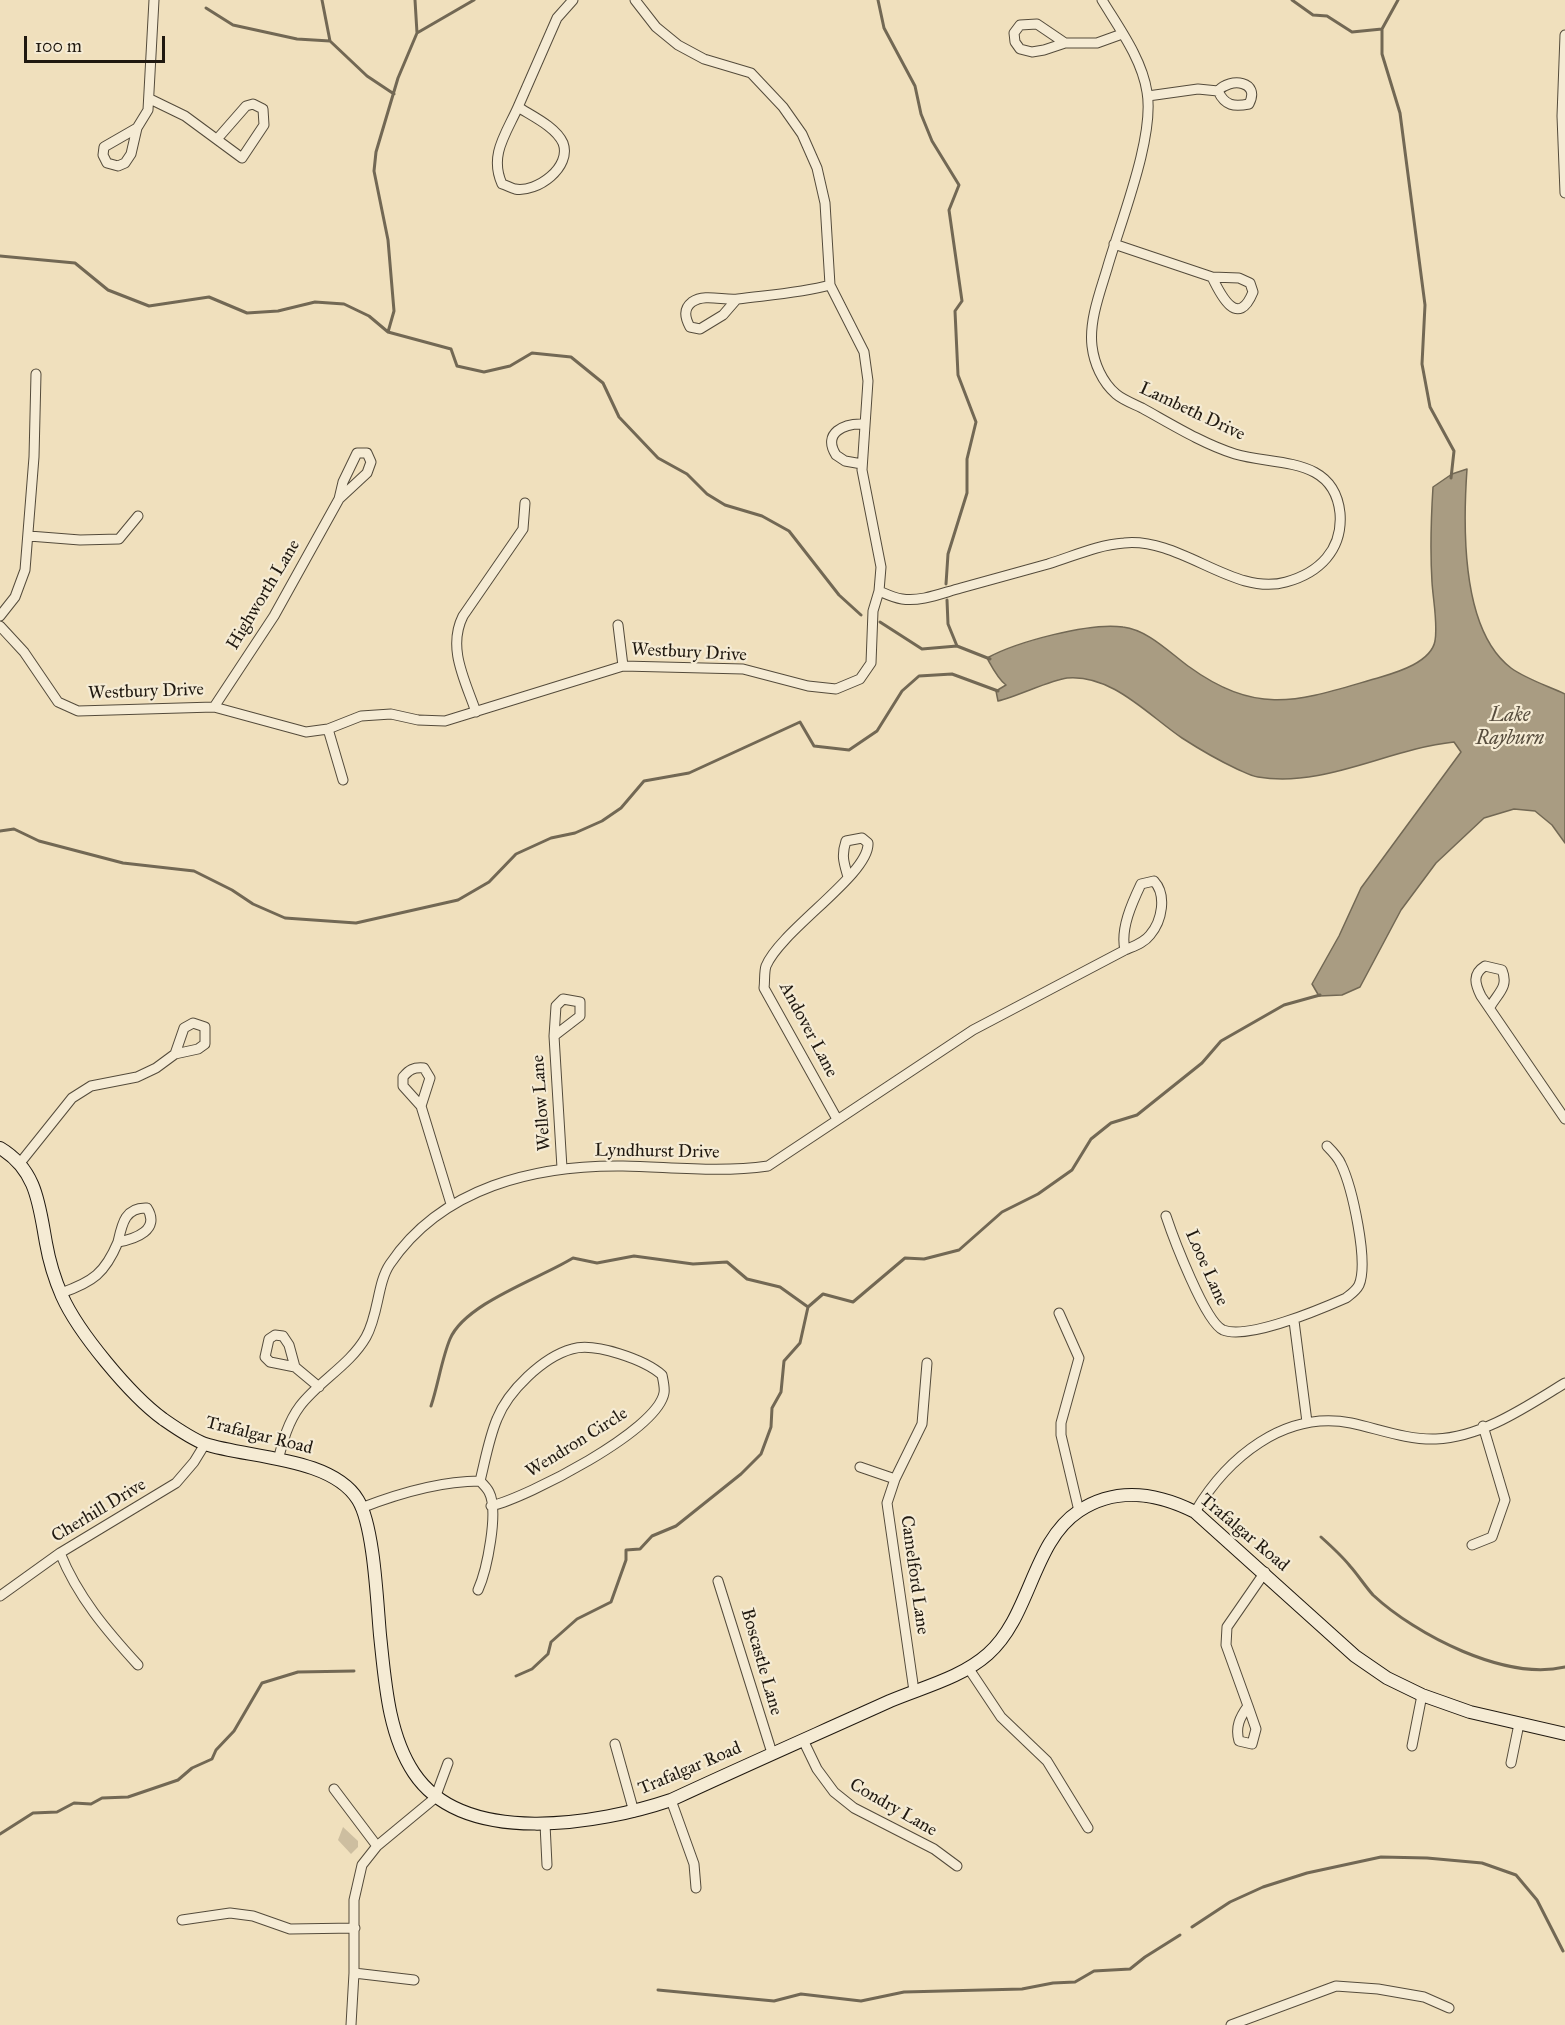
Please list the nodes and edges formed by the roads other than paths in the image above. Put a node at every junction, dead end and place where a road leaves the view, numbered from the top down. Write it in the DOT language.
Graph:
graph roads {
  1 [pos="154,0"];
  2 [pos="573,0"];
  3 [pos="635,0"];
  4 [pos="1102,0"];
  5 [pos="1122,34"];
  6 [pos="1565,35"];
  7 [pos="1065,43"];
  8 [pos="1218,91"];
  9 [pos="1148,96"];
  10 [pos="150,99"];
  11 [pos="518,108"];
  12 [pos="137,128"];
  13 [pos="218,138"];
  14 [pos="1564,155"];
  15 [pos="1565,194"];
  16 [pos="1114,244"];
  17 [pos="1212,277"];
  18 [pos="831,285"];
  19 [pos="736,300"];
  20 [pos="36,375"];
  21 [pos="864,424"];
  22 [pos="862,464"];
  23 [pos="339,499"];
  24 [pos="525,503"];
  25 [pos="138,516"];
  26 [pos="28,536"];
  27 [pos="879,591"];
  28 [pos="0,616"];
  29 [pos="618,625"];
  30 [pos="0,626"];
  31 [pos="622,666"];
  32 [pos="214,707"];
  33 [pos="476,712"];
  34 [pos="328,729"];
  35 [pos="343,780"];
  36 [pos="848,877"];
  37 [pos="1125,950"];
  38 [pos="1490,1007"];
  39 [pos="554,1036"];
  40 [pos="175,1054"];
  41 [pos="421,1106"];
  42 [pos="837,1119"];
  43 [pos="1565,1119"];
  44 [pos="1327,1146"];
  45 [pos="0,1148"];
  46 [pos="20,1163"];
  47 [pos="562,1168"];
  48 [pos="451,1204"];
  49 [pos="1166,1216"];
  50 [pos="118,1242"];
  51 [pos="61,1293"];
  52 [pos="1059,1313"];
  53 [pos="1294,1321"];
  54 [pos="927,1363"];
  55 [pos="295,1367"];
  56 [pos="1565,1383"];
  57 [pos="319,1387"];
  58 [pos="1307,1422"];
  59 [pos="1483,1426"];
  60 [pos="205,1444"];
  61 [pos="278,1460"];
  62 [pos="860,1467"];
  63 [pos="895,1479"];
  64 [pos="480,1481"];
  65 [pos="491,1506"];
  66 [pos="361,1508"];
  67 [pos="1079,1511"];
  68 [pos="1195,1512"];
  69 [pos="1472,1545"];
  70 [pos="60,1553"];
  71 [pos="1265,1572"];
  72 [pos="718,1581"];
  73 [pos="478,1590"];
  74 [pos="0,1596"];
  75 [pos="138,1665"];
  76 [pos="969,1669"];
  77 [pos="914,1691"];
  78 [pos="1422,1695"];
  79 [pos="1248,1706"];
  80 [pos="1519,1724"];
  81 [pos="1565,1734"];
  82 [pos="803,1740"];
  83 [pos="615,1744"];
  84 [pos="1412,1746"];
  85 [pos="772,1753"];
  86 [pos="448,1763"];
  87 [pos="1511,1763"];
  88 [pos="334,1789"];
  89 [pos="435,1798"];
  90 [pos="671,1800"];
  91 [pos="634,1812"];
  92 [pos="545,1824"];
  93 [pos="1088,1828"];
  94 [pos="377,1846"];
  95 [pos="546,1865"];
  96 [pos="957,1866"];
  97 [pos="696,1888"];
  98 [pos="182,1920"];
  99 [pos="355,1929"];
  100 [pos="354,1973"];
  101 [pos="414,1980"];
  102 [pos="1449,2008"];
  103 [pos="351,2025"];
  104 [pos="1231,2025"];
  1 -- 10 [label="street"];
  2 -- 11 [label="street"];
  3 -- 18 [label="street, Westbury Drive"];
  4 -- 5 [label="street, Lambeth Drive"];
  5 -- 7 [label="street"];
  5 -- 9 [label="street, Lambeth Drive"];
  6 -- 14 [label="street"];
  7 -- 7 [label="street"];
  8 -- 9 [label="street"];
  9 -- 16 [label="street, Lambeth Drive"];
  10 -- 12 [label="street"];
  10 -- 13 [label="street"];
  11 -- 11 [label="street"];
  13 -- 13 [label="street"];
  14 -- 15 [label="street"];
  16 -- 17 [label="street"];
  16 -- 27 [label="street, Lambeth Drive"];
  17 -- 17 [label="street"];
  18 -- 19 [label="street"];
  18 -- 21 [label="street, Westbury Drive"];
  19 -- 19 [label="street"];
  20 -- 26 [label="street"];
  21 -- 22 [label="street, Westbury Drive"];
  21 -- 22 [label="street"];
  22 -- 27 [label="street, Westbury Drive"];
  23 -- 23 [label="street, Highworth Lane"];
  23 -- 32 [label="street, Highworth Lane"];
  24 -- 33 [label="street"];
  25 -- 26 [label="street"];
  26 -- 28 [label="street"];
  27 -- 31 [label="street, Westbury Drive"];
  29 -- 31 [label="street"];
  30 -- 32 [label="street, Westbury Drive"];
  31 -- 33 [label="street, Westbury Drive"];
  32 -- 34 [label="street, Westbury Drive"];
  33 -- 34 [label="street, Westbury Drive"];
  34 -- 35 [label="street"];
  36 -- 42 [label="street, Andover Lane"];
  37 -- 37 [label="street, Lyndhurst Drive"];
  37 -- 42 [label="street, Lyndhurst Drive"];
  38 -- 43 [label="street"];
  39 -- 47 [label="street, Wellow Lane"];
  40 -- 46 [label="street"];
  41 -- 48 [label="street"];
  42 -- 47 [label="street, Lyndhurst Drive"];
  44 -- 53 [label="street, Looe Lane"];
  45 -- 46 [label="street, Trafalgar Road"];
  46 -- 51 [label="street, Trafalgar Road"];
  47 -- 48 [label="street, Lyndhurst Drive"];
  48 -- 57 [label="street, Lyndhurst Drive"];
  49 -- 53 [label="street, Looe Lane"];
  50 -- 51 [label="street"];
  51 -- 60 [label="street, Trafalgar Road"];
  52 -- 67 [label="street"];
  53 -- 58 [label="street"];
  54 -- 63 [label="street, Camelford Lane"];
  55 -- 57 [label="street"];
  56 -- 59 [label="street"];
  57 -- 61 [label="street, Lyndhurst Drive"];
  58 -- 59 [label="street"];
  58 -- 68 [label="street"];
  59 -- 69 [label="street"];
  60 -- 61 [label="street, Trafalgar Road"];
  60 -- 70 [label="street, Cherhill Drive"];
  61 -- 66 [label="street, Trafalgar Road"];
  62 -- 63 [label="street"];
  63 -- 77 [label="street, Camelford Lane"];
  64 -- 65 [label="street"];
  64 -- 65 [label="street, Wendron Circle"];
  64 -- 66 [label="street"];
  65 -- 73 [label="street"];
  66 -- 89 [label="street, Trafalgar Road"];
  67 -- 68 [label="street, Trafalgar Road"];
  67 -- 76 [label="street, Trafalgar Road"];
  68 -- 71 [label="street, Trafalgar Road"];
  70 -- 74 [label="street, Cherhill Drive"];
  70 -- 75 [label="street"];
  71 -- 78 [label="street, Trafalgar Road"];
  71 -- 79 [label="street"];
  72 -- 85 [label="street, Boscastle Lane"];
  76 -- 77 [label="street, Trafalgar Road"];
  76 -- 93 [label="street"];
  77 -- 82 [label="street, Trafalgar Road"];
  78 -- 80 [label="street, Trafalgar Road"];
  78 -- 84 [label="street"];
  80 -- 81 [label="street, Trafalgar Road"];
  80 -- 87 [label="street"];
  82 -- 85 [label="street, Trafalgar Road"];
  82 -- 96 [label="street, Condry Lane"];
  83 -- 91 [label="street"];
  85 -- 90 [label="street, Trafalgar Road"];
  86 -- 89 [label="street"];
  88 -- 94 [label="street"];
  89 -- 92 [label="street, Trafalgar Road"];
  89 -- 94 [label="street"];
  90 -- 91 [label="street, Trafalgar Road"];
  90 -- 97 [label="street"];
  91 -- 92 [label="street, Trafalgar Road"];
  92 -- 95 [label="street"];
  94 -- 99 [label="street"];
  98 -- 99 [label="street"];
  99 -- 100 [label="street"];
  100 -- 101 [label="street"];
  100 -- 103 [label="street"];
  102 -- 104 [label="street"];
}
